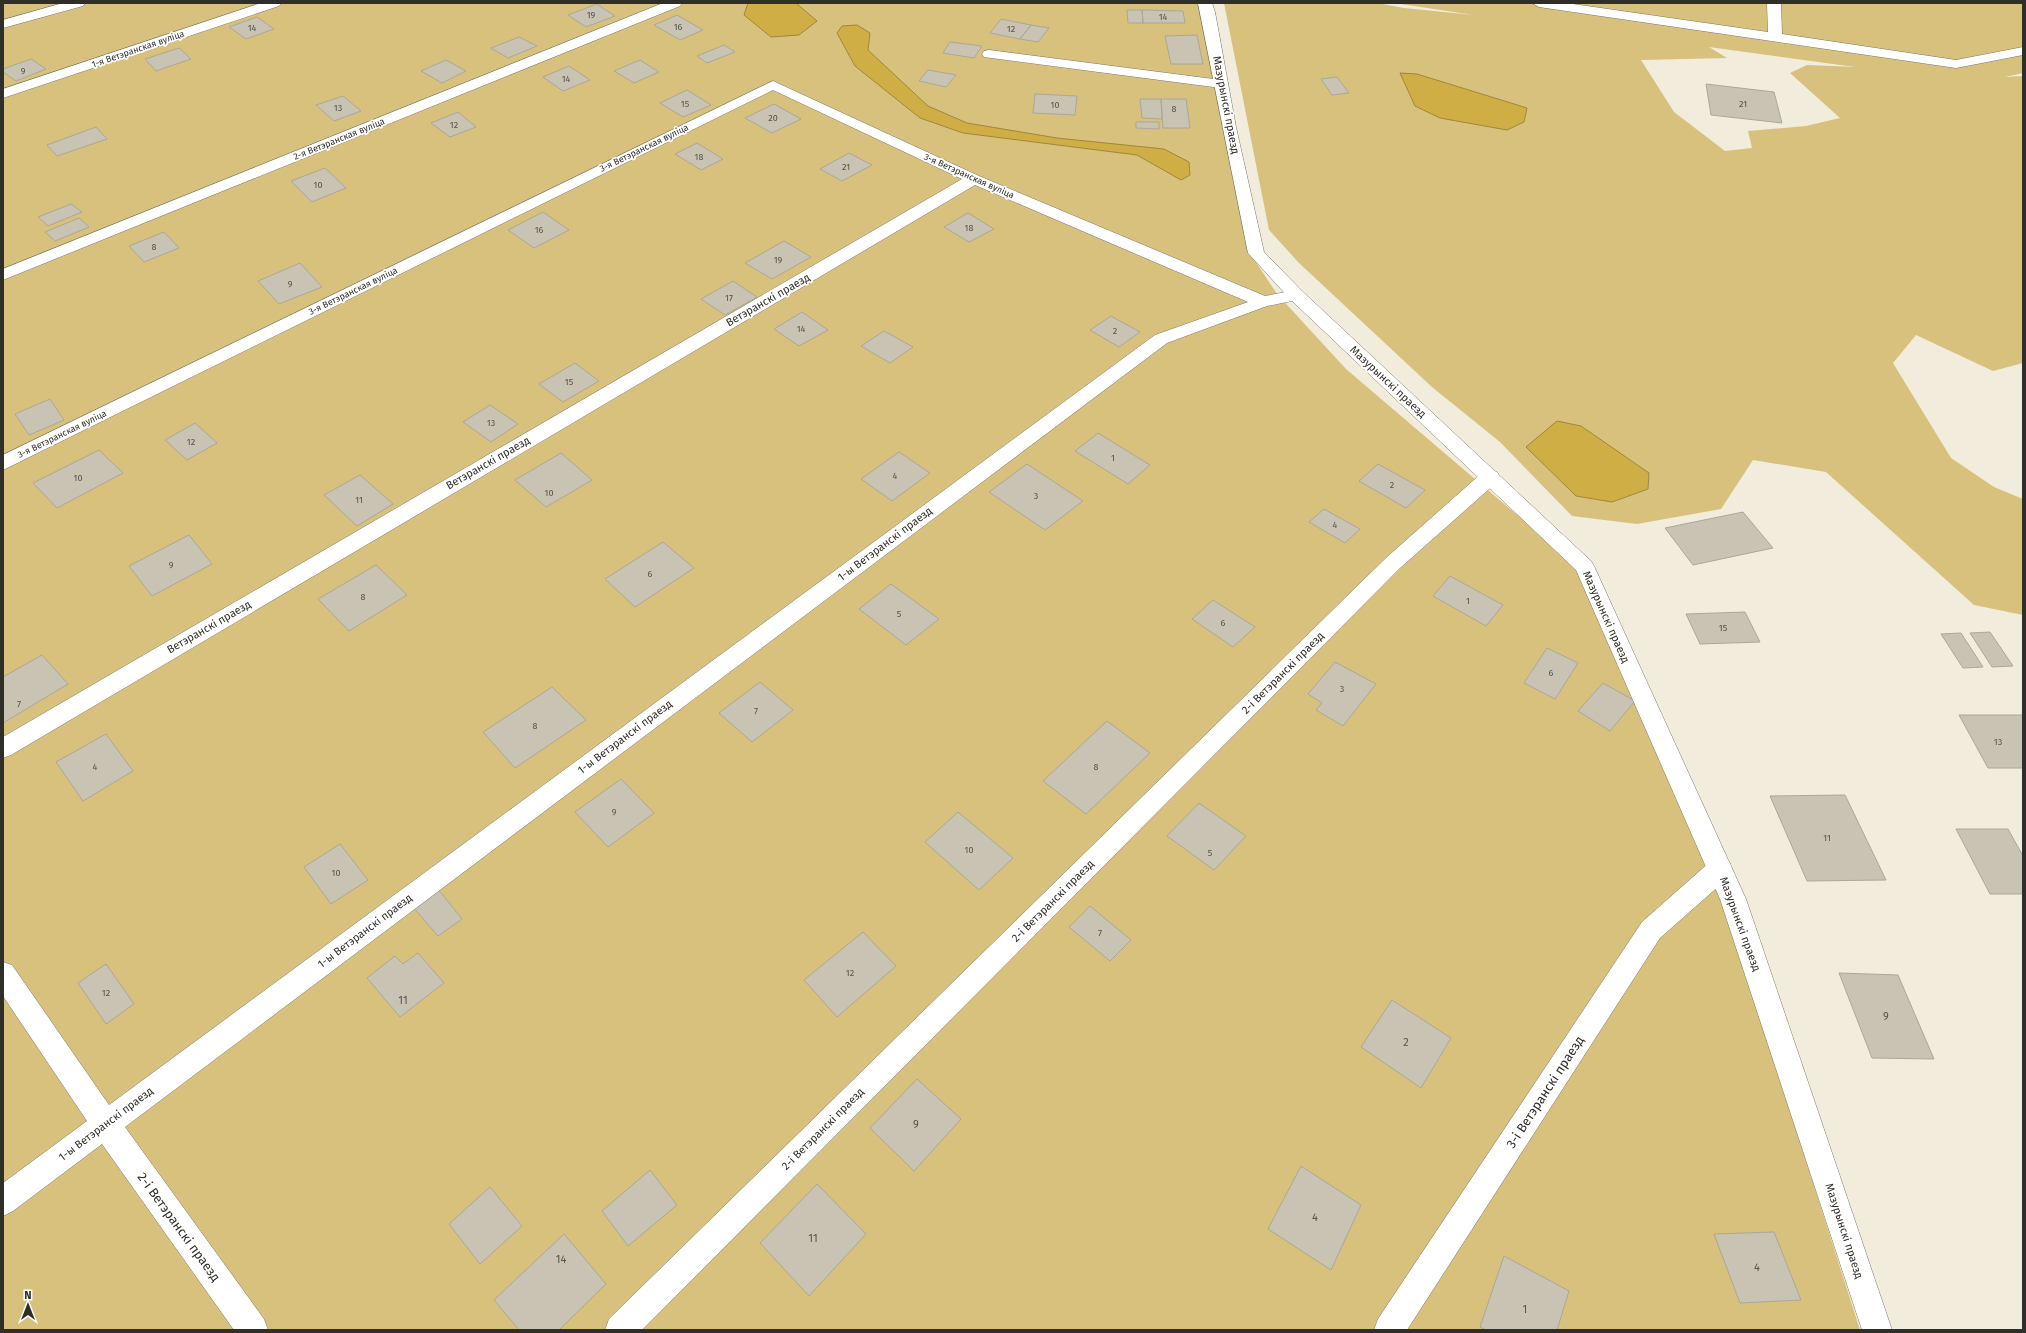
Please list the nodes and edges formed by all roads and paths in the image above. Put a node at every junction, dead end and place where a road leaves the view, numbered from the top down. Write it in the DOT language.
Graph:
graph roads {
  1 [pos="78,3"];
  2 [pos="274,3"];
  3 [pos="675,3"];
  4 [pos="1205,3"];
  5 [pos="1539,3"];
  6 [pos="1774,3"];
  7 [pos="3,24"];
  8 [pos="1775,38"];
  9 [pos="2023,51"];
  10 [pos="989,54"];
  11 [pos="1221,84"];
  12 [pos="3,94"];
  13 [pos="974,179"];
  14 [pos="3,275"];
  15 [pos="1296,295"];
  16 [pos="1264,302"];
  17 [pos="3,463"];
  18 [pos="1490,477"];
  19 [pos="3,748"];
  20 [pos="1720,869"];
  21 [pos="3,974"];
  22 [pos="105,1124"];
  23 [pos="3,1201"];
  24 [pos="253,1330"];
  25 [pos="620,1330"];
  26 [pos="1389,1330"];
  27 [pos="1877,1330"];
  1 -- 7 [label="street"];
  2 -- 12 [label="street, 1-я Ветэранская вуліца"];
  3 -- 14 [label="street, 2-я Ветэранская вуліца"];
  4 -- 11 [label="street, Мазурынскі праезд"];
  5 -- 8 [label="street"];
  6 -- 8 [label="street"];
  8 -- 9 [label="street"];
  10 -- 11 [label="street"];
  11 -- 15 [label="street, Мазурынскі праезд"];
  13 -- 16 [label="street, 3-я Ветэранская вуліца"];
  13 -- 17 [label="street, 3-я Ветэранская вуліца"];
  13 -- 19 [label="street, Ветэранскі праезд"];
  15 -- 16 [label="street"];
  15 -- 18 [label="street, Мазурынскі праезд"];
  16 -- 22 [label="street, 1-ы Ветэранскі праезд"];
  18 -- 20 [label="street, Мазурынскі праезд"];
  18 -- 25 [label="street, 2-і Ветэранскі праезд"];
  20 -- 26 [label="street, 3-і Ветэранскі праезд"];
  20 -- 27 [label="street, Мазурынскі праезд"];
  21 -- 22 [label="street, 2-і Ветэранскі праезд"];
  22 -- 23 [label="street, 1-ы Ветэранскі праезд"];
  22 -- 24 [label="street, 2-і Ветэранскі праезд"];
}
